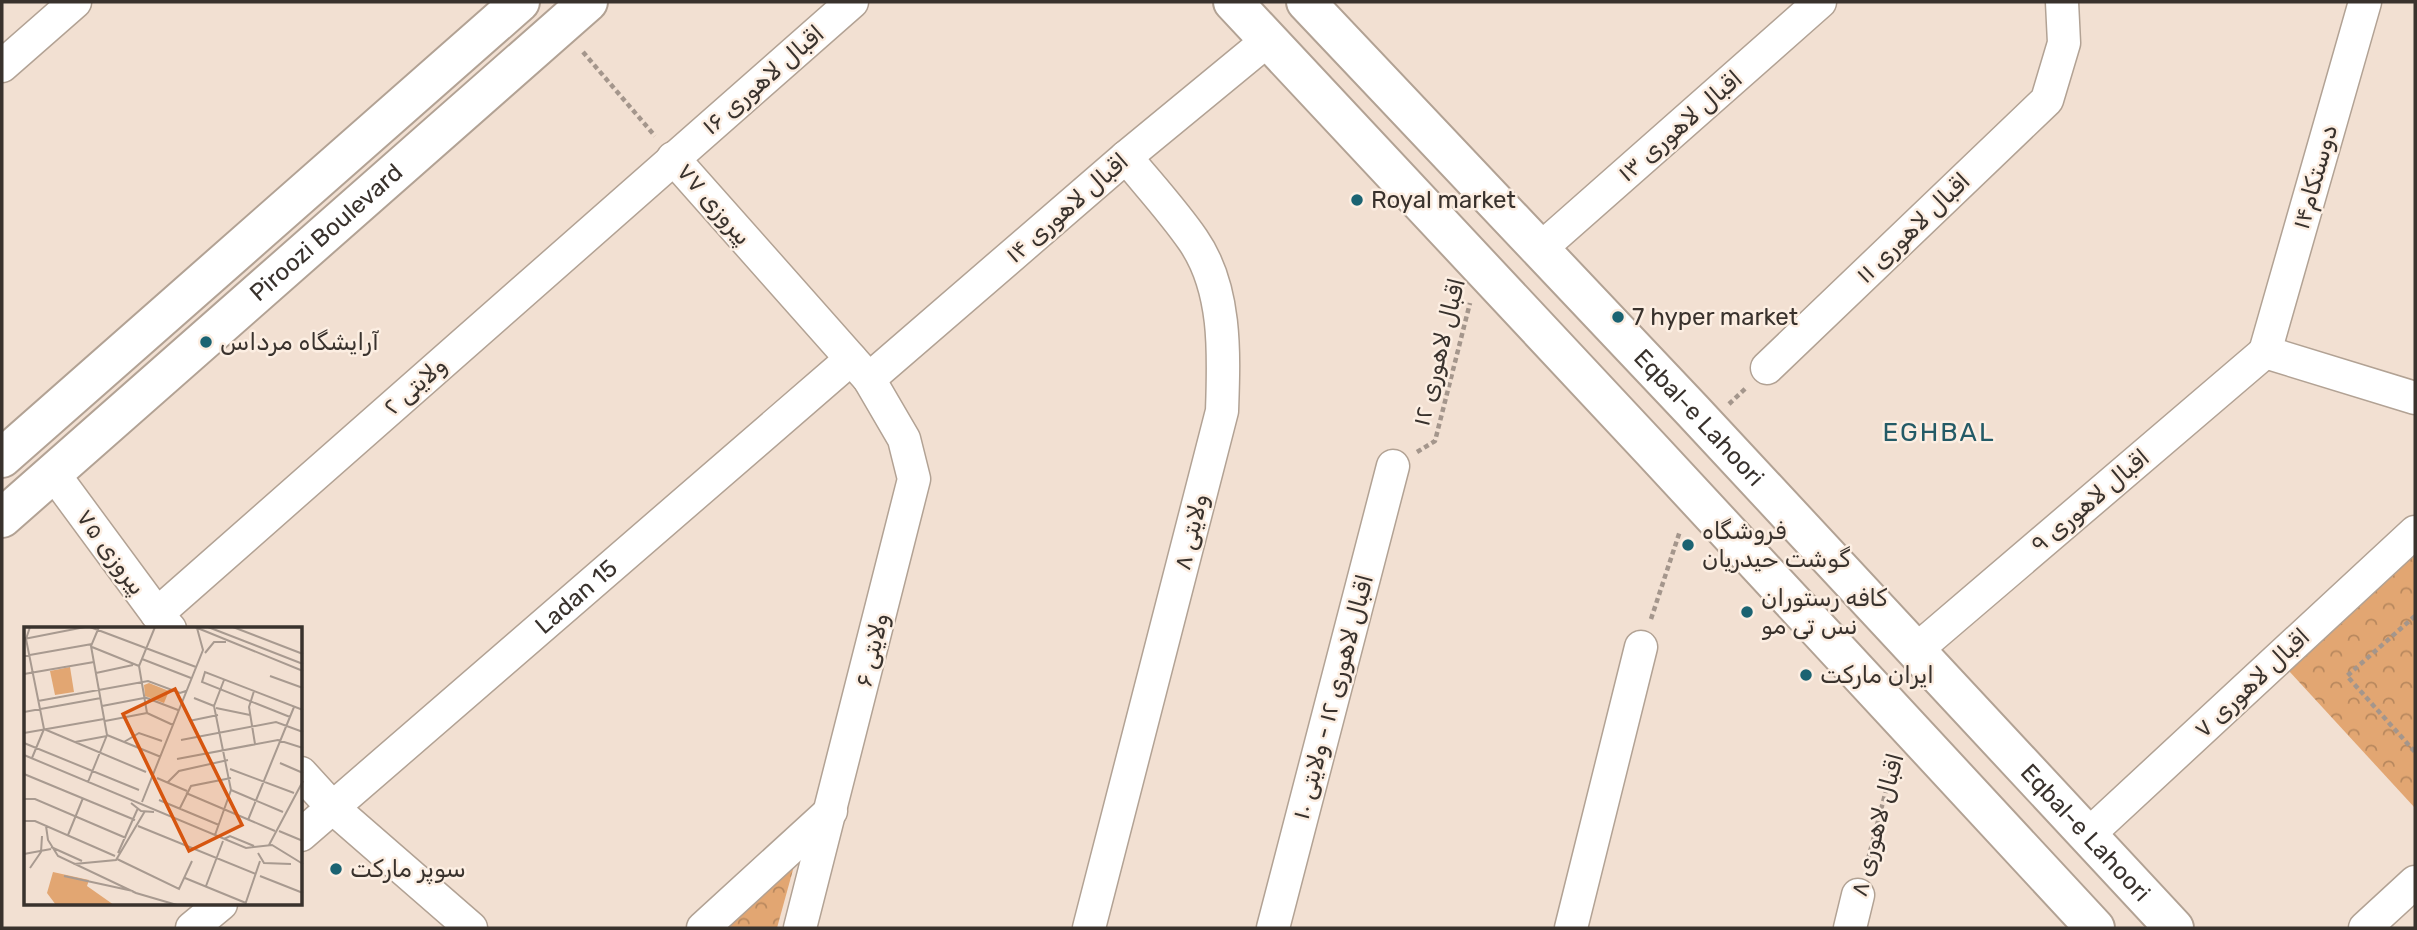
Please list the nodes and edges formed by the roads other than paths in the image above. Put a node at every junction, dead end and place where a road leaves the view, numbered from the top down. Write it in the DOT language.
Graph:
graph roads {
  1 [pos="75,2"];
  2 [pos="520,2"];
  3 [pos="852,2"];
  4 [pos="1233,2"];
  5 [pos="1306,2"];
  6 [pos="1821,2"];
  7 [pos="2062,2"];
  8 [pos="2365,2"];
  9 [pos="575,14"];
  10 [pos="1268,40"];
  11 [pos="2,66"];
  12 [pos="1126,157"];
  13 [pos="673,158"];
  14 [pos="1539,250"];
  15 [pos="2265,352"];
  16 [pos="1767,368"];
  17 [pos="860,369"];
  18 [pos="2415,398"];
  19 [pos="1699,418"];
  20 [pos="1652,450"];
  21 [pos="2,458"];
  22 [pos="1393,466"];
  23 [pos="53,473"];
  24 [pos="2,517"];
  25 [pos="2415,531"];
  26 [pos="164,622"];
  27 [pos="1641,647"];
  28 [pos="1915,651"];
  29 [pos="303,775"];
  30 [pos="333,808"];
  31 [pos="831,811"];
  32 [pos="303,833"];
  33 [pos="2088,835"];
  34 [pos="2415,881"];
  35 [pos="1858,895"];
  36 [pos="219,906"];
  37 [pos="461,925"];
  38 [pos="192,928"];
  39 [pos="703,928"];
  40 [pos="800,928"];
  41 [pos="1089,928"];
  42 [pos="1273,928"];
  43 [pos="1571,928"];
  44 [pos="1850,928"];
  45 [pos="2095,928"];
  46 [pos="2174,928"];
  47 [pos="2365,928"];
  1 -- 11 [label="street"];
  2 -- 21 [label="main road, Piroozi Boulevard"];
  3 -- 13 [label="street, اقبال لاهوری ۱۶"];
  4 -- 10 [label="main road"];
  5 -- 14 [label="main road, Eqbal-e Lahoori"];
  6 -- 14 [label="street, اقبال لاهوری ۱۳"];
  7 -- 16 [label="street, اقبال لاهوری ۱۱"];
  8 -- 15 [label="street, دوستکام۱۴"];
  9 -- 23 [label="main road, Piroozi Boulevard"];
  10 -- 12 [label="street, اقبال لاهوری ۱۴"];
  10 -- 20 [label="main road"];
  12 -- 17 [label="street, اقبال لاهوری ۱۴"];
  12 -- 41 [label="street, ولایتی ۸"];
  13 -- 17 [label="street, پیروزی ۷۷"];
  13 -- 26 [label="street, ولایتی ۲"];
  14 -- 19 [label="main road, Eqbal-e Lahoori"];
  15 -- 18 [label="street"];
  15 -- 28 [label="street, اقبال لاهوری ۹"];
  17 -- 30 [label="street, Ladan 15"];
  17 -- 31 [label="street, ولایتی ۶"];
  19 -- 20 [label="main road"];
  19 -- 28 [label="main road, Eqbal-e Lahoori"];
  20 -- 45 [label="main road"];
  22 -- 42 [label="street, اقبال لاهوری ۱۲ - ولایتی ۱۰"];
  23 -- 24 [label="main road, Piroozi Boulevard"];
  23 -- 26 [label="street, پیروزی ۷۵"];
  25 -- 33 [label="street, اقبال لاهوری ۷"];
  27 -- 43 [label="street"];
  28 -- 33 [label="main road, Eqbal-e Lahoori"];
  29 -- 30 [label="street"];
  30 -- 32 [label="street, Ladan 15"];
  30 -- 37 [label="street"];
  31 -- 39 [label="street"];
  31 -- 40 [label="street, ولایتی ۶"];
  33 -- 46 [label="main road, Eqbal-e Lahoori"];
  34 -- 47 [label="street"];
  35 -- 44 [label="street, اقبال لاهوری ۸"];
  36 -- 38 [label="street"];
}
